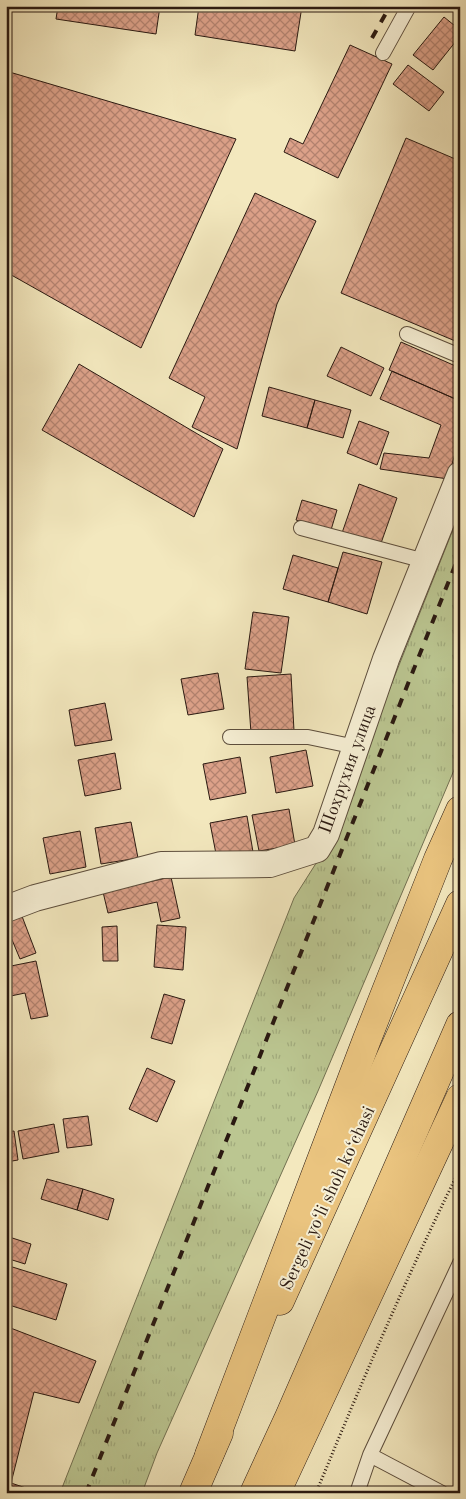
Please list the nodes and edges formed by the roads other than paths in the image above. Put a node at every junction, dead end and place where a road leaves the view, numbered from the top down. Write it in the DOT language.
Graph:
graph roads {
  1 [pos="409,6"];
  2 [pos="382,53"];
  3 [pos="407,334"];
  4 [pos="460,356"];
  5 [pos="460,476"];
  6 [pos="301,528"];
  7 [pos="425,561"];
  8 [pos="230,737"];
  9 [pos="356,747"];
  10 [pos="460,810"];
  11 [pos="460,904"];
  12 [pos="6,909"];
  13 [pos="460,1025"];
  14 [pos="460,1098"];
  15 [pos="460,1263"];
  16 [pos="209,1455"];
  17 [pos="370,1455"];
  18 [pos="193,1493"];
  19 [pos="254,1493"];
  20 [pos="276,1493"];
  21 [pos="357,1493"];
  22 [pos="442,1493"];
  1 -- 2 [label="lane"];
  3 -- 4 [label="lane"];
  5 -- 7 [label="street, Шохрухия улица"];
  6 -- 7 [label="lane"];
  7 -- 9 [label="street, Шохрухия улица"];
  8 -- 9 [label="lane"];
  9 -- 12 [label="street, Шохрухия улица"];
  10 -- 16 [label="main road"];
  11 -- 16 [label="main road, Sergeli yo‘li shoh ko‘chasi"];
  13 -- 19 [label="main road"];
  14 -- 20 [label="main road"];
  15 -- 17 [label="lane"];
  16 -- 18 [label="main road, Sergeli yo‘li shoh ko‘chasi"];
  17 -- 21 [label="lane"];
  17 -- 22 [label="lane"];
}
